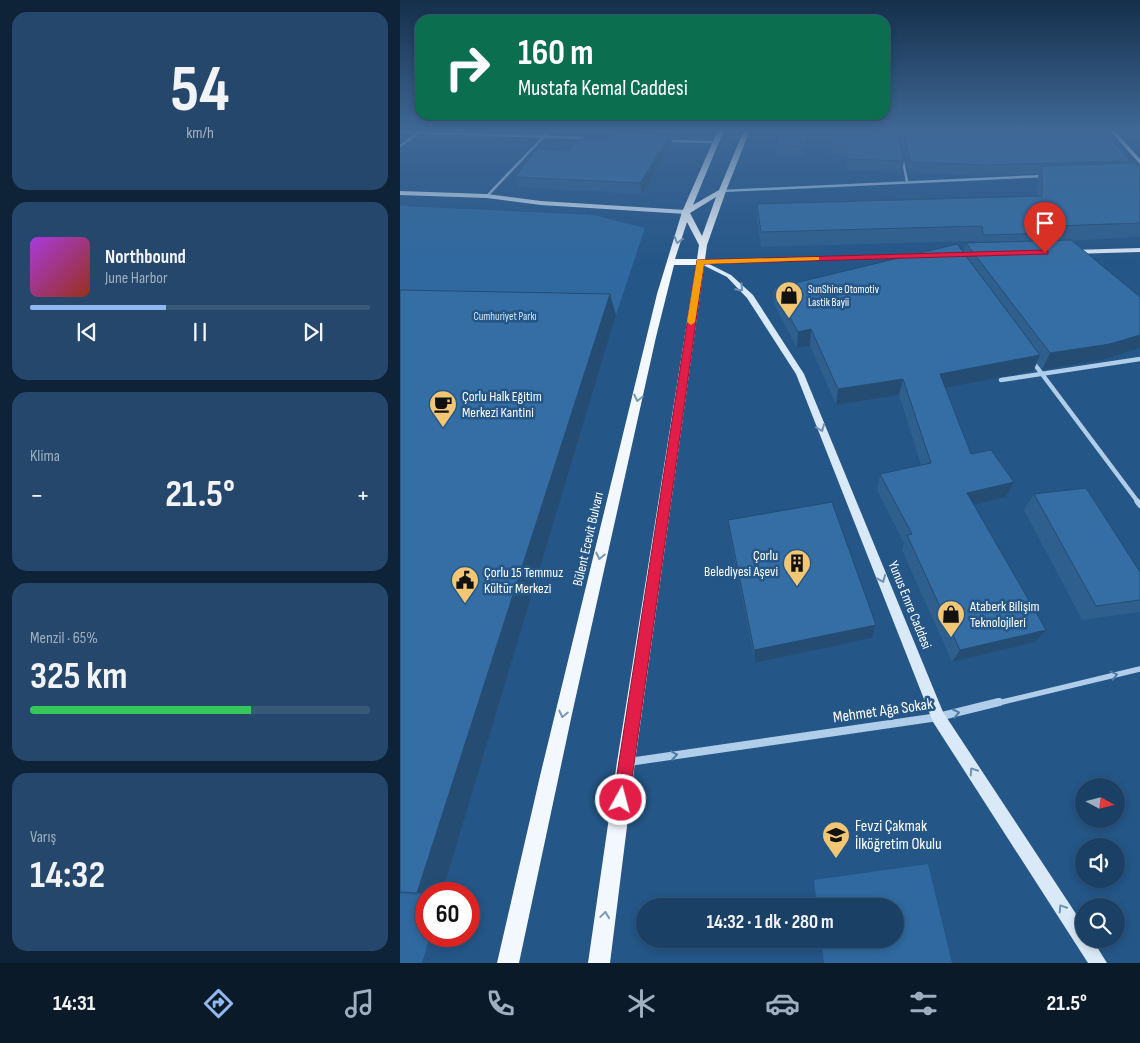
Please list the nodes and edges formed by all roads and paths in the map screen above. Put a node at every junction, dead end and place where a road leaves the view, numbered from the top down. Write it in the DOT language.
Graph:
graph roads {
  1 [pos="507,175"];
  2 [pos="702,175"];
  3 [pos="729,175"];
  4 [pos="906,175"];
  5 [pos="1054,176"];
  6 [pos="907,181"];
  7 [pos="695,191"];
  8 [pos="722,191"];
  9 [pos="400,193"];
  10 [pos="487,196"];
  11 [pos="686,212"];
  12 [pos="703,246"];
  13 [pos="1140,250"];
  14 [pos="1060,252"];
  15 [pos="924,256"];
  16 [pos="671,262"];
  17 [pos="700,262"];
  18 [pos="1140,359"];
  19 [pos="1031,360"];
  20 [pos="1042,374"];
  21 [pos="1001,380"];
  22 [pos="1140,505"];
  23 [pos="1140,669"];
  24 [pos="938,717"];
  25 [pos="626,762"];
  26 [pos="508,963"];
  27 [pos="598,963"];
  28 [pos="1098,963"];
  1 -- 10 [label="street"];
  2 -- 7 [label="main road, Bülent Ecevit Bulvarı"];
  3 -- 8 [label="main road"];
  4 -- 6 [label="street"];
  5 -- 6 [label="street"];
  6 -- 8 [label="street"];
  7 -- 8 [label="main road"];
  7 -- 11 [label="main road, Bülent Ecevit Bulvarı"];
  8 -- 11 [label="main road"];
  8 -- 12 [label="main road"];
  9 -- 10 [label="street"];
  10 -- 11 [label="street"];
  11 -- 12 [label="main road"];
  11 -- 16 [label="main road, Bülent Ecevit Bulvarı, one-way"];
  12 -- 17 [label="main road"];
  13 -- 14 [label="street"];
  15 -- 17 [label="street"];
  16 -- 17 [label="main road"];
  16 -- 26 [label="main road, Bülent Ecevit Bulvarı, one-way"];
  17 -- 24 [label="street, Yunus Emre Caddesi, one-way"];
  17 -- 25 [label="main road"];
  18 -- 20 [label="street"];
  19 -- 20 [label="street"];
  20 -- 21 [label="street"];
  20 -- 22 [label="street"];
  24 -- 23 [label="street, Mehmet Ağa Sokak, one-way"];
  25 -- 24 [label="street, Mehmet Ağa Sokak, one-way"];
  28 -- 24 [label="street, Yunus Emre Caddesi, one-way"];
  27 -- 25 [label="main road, one-way"];
}
